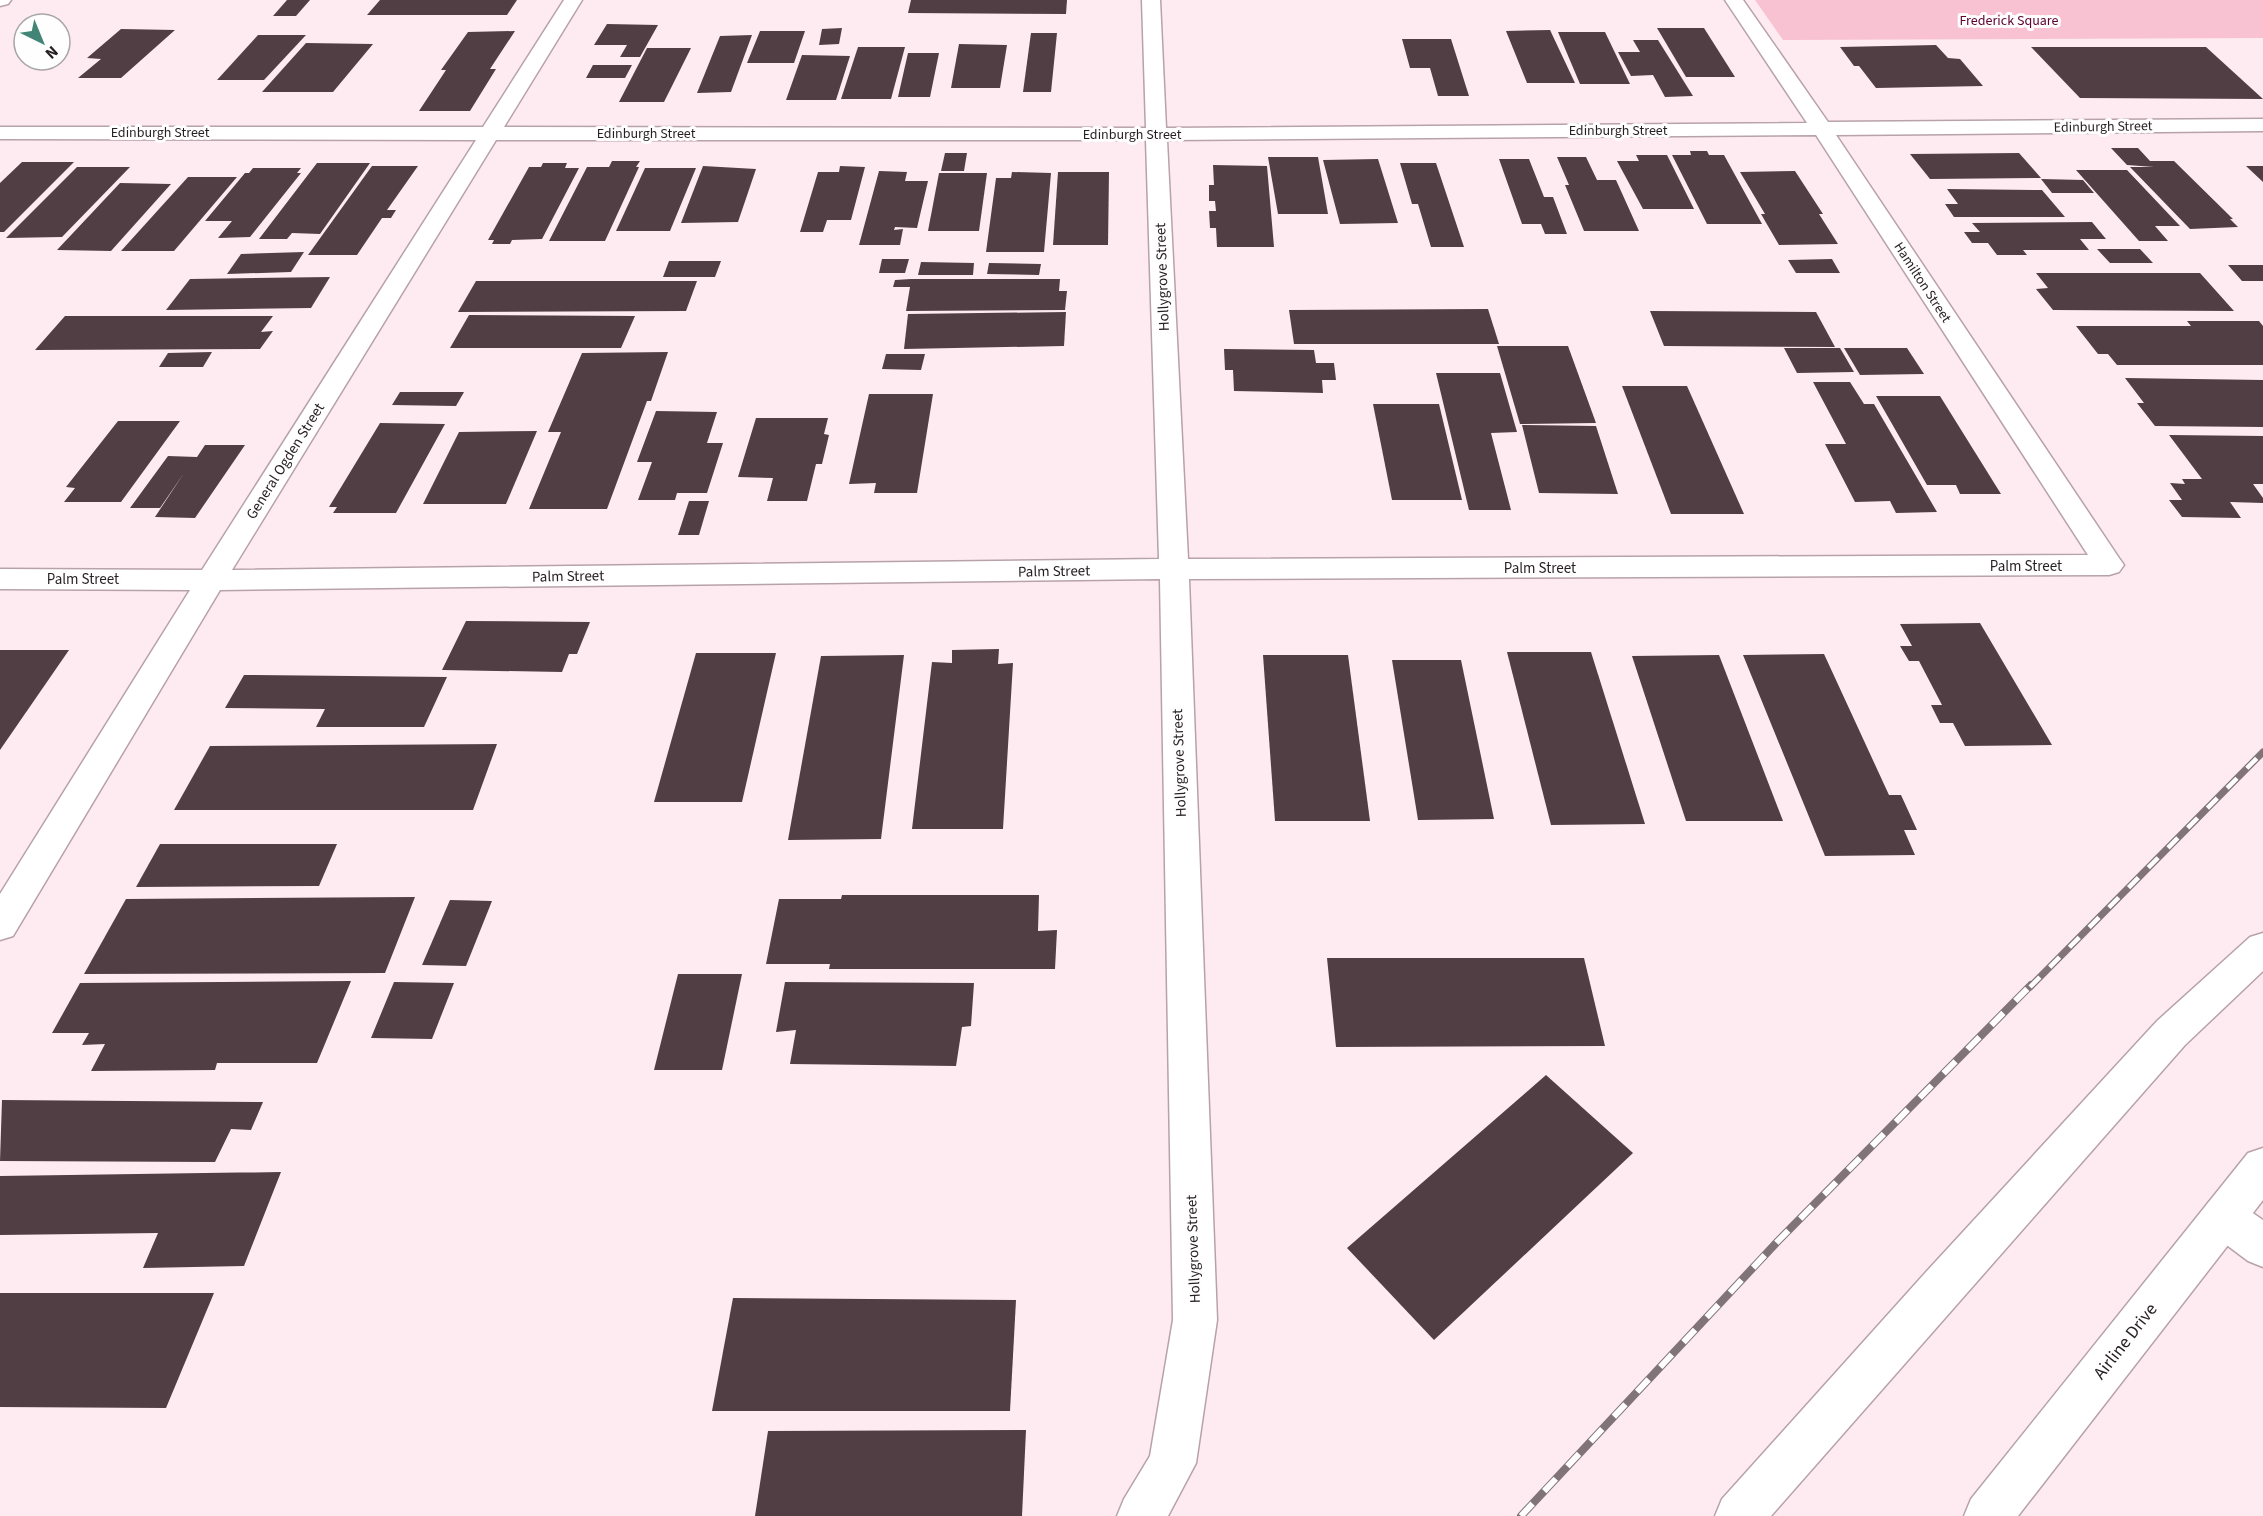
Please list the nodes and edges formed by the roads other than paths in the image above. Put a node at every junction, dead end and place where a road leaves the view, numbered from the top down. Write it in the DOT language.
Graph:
graph roads {
  1 [pos="573,0"];
  2 [pos="1151,0"];
  3 [pos="1734,0"];
  4 [pos="2263,125"];
  5 [pos="1822,129"];
  6 [pos="490,132"];
  7 [pos="0,133"];
  8 [pos="1156,134"];
  9 [pos="2109,565"];
  10 [pos="1174,569"];
  11 [pos="0,579"];
  12 [pos="211,580"];
  13 [pos="0,925"];
  14 [pos="2263,948"];
  15 [pos="2263,1167"];
  16 [pos="2223,1217"];
  17 [pos="2263,1246"];
  18 [pos="1141,1516"];
  19 [pos="1740,1516"];
  20 [pos="1988,1516"];
  1 -- 6 [label="main road, General Ogden Street"];
  2 -- 8 [label="main road, Hollygrove Street"];
  3 -- 5 [label="main road, Hamilton Street"];
  4 -- 5 [label="main road, Edinburgh Street"];
  5 -- 8 [label="main road, Edinburgh Street"];
  5 -- 9 [label="main road, Hamilton Street"];
  6 -- 7 [label="main road, Edinburgh Street"];
  6 -- 8 [label="main road, Edinburgh Street"];
  6 -- 12 [label="main road, General Ogden Street"];
  8 -- 10 [label="main road, Hollygrove Street"];
  9 -- 10 [label="main road, Palm Street"];
  10 -- 12 [label="main road, Palm Street"];
  10 -- 18 [label="main road, Hollygrove Street"];
  11 -- 12 [label="main road, Palm Street"];
  12 -- 13 [label="main road, General Ogden Street"];
  14 -- 19 [label="main road"];
  15 -- 16 [label="main road, Airline Drive"];
  16 -- 17 [label="main road"];
  16 -- 20 [label="main road, Airline Drive"];
}
